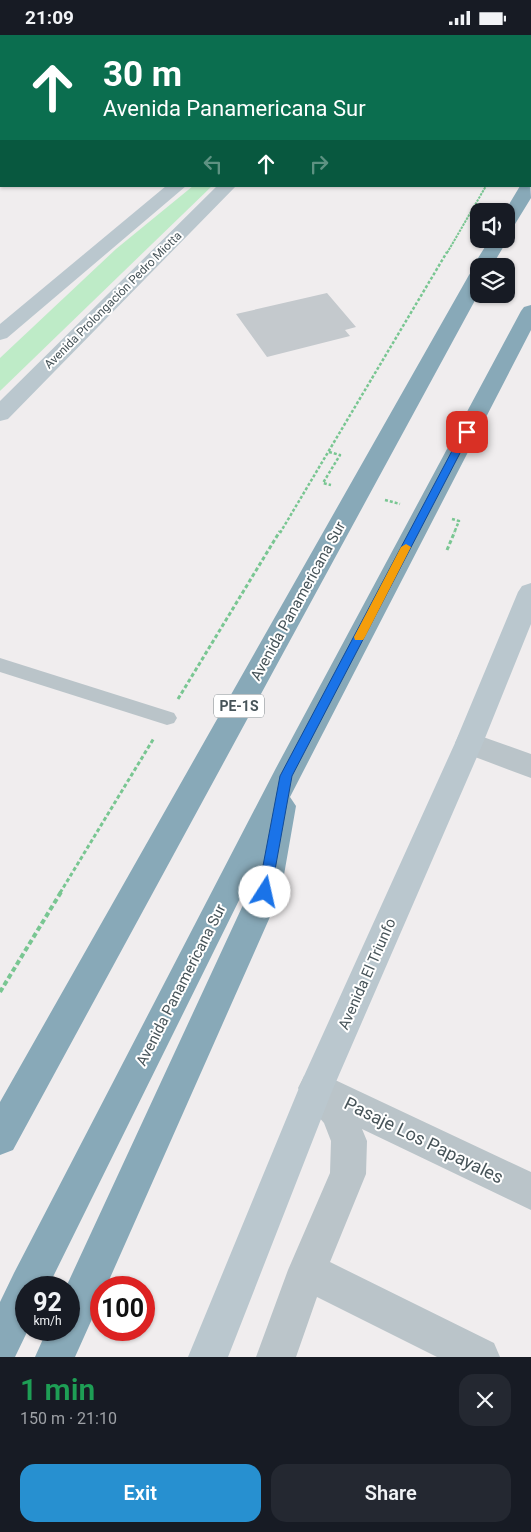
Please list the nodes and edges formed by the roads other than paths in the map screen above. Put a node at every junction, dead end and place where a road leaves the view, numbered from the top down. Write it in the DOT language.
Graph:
graph roads {
  1 [pos="176,187"];
  2 [pos="226,187"];
  3 [pos="518,187"];
  4 [pos="529,187"];
  5 [pos="512,203"];
  6 [pos="515,210"];
  7 [pos="470,291"];
  8 [pos="531,311"];
  9 [pos="0,334"];
  10 [pos="0,414"];
  11 [pos="528,607"];
  12 [pos="0,665"];
  13 [pos="166,719"];
  14 [pos="469,743"];
  15 [pos="531,766"];
  16 [pos="286,776"];
  17 [pos="316,1089"];
  18 [pos="0,1137"];
  19 [pos="531,1191"];
  20 [pos="307,1269"];
  21 [pos="34,1276"];
  22 [pos="80,1302"];
  23 [pos="15,1314"];
  24 [pos="62,1341"];
  25 [pos="0,1344"];
  26 [pos="55,1357"];
  27 [pos="208,1357"];
  28 [pos="276,1357"];
  29 [pos="480,1357"];
  1 -- 9 [label="main road"];
  2 -- 10 [label="main road, Avenida Prolongación Pedro Miotta"];
  3 -- 5 [label="highway"];
  4 -- 6 [label="highway"];
  7 -- 18 [label="highway, Avenida Panamericana Sur / PE-1S"];
  8 -- 16 [label="highway, Avenida Panamericana Sur"];
  11 -- 14 [label="main road, Avenida El Triunfo"];
  12 -- 13 [label="lane"];
  14 -- 15 [label="street"];
  14 -- 17 [label="main road, Avenida El Triunfo"];
  16 -- 21 [label="highway, Avenida Panamericana Sur"];
  16 -- 22 [label="highway"];
  17 -- 19 [label="street, Pasaje Los Papayales"];
  17 -- 20 [label="street"];
  17 -- 27 [label="main road, Avenida El Triunfo"];
  20 -- 28 [label="street"];
  20 -- 29 [label="street"];
  23 -- 25 [label="highway"];
  24 -- 26 [label="highway"];
}
